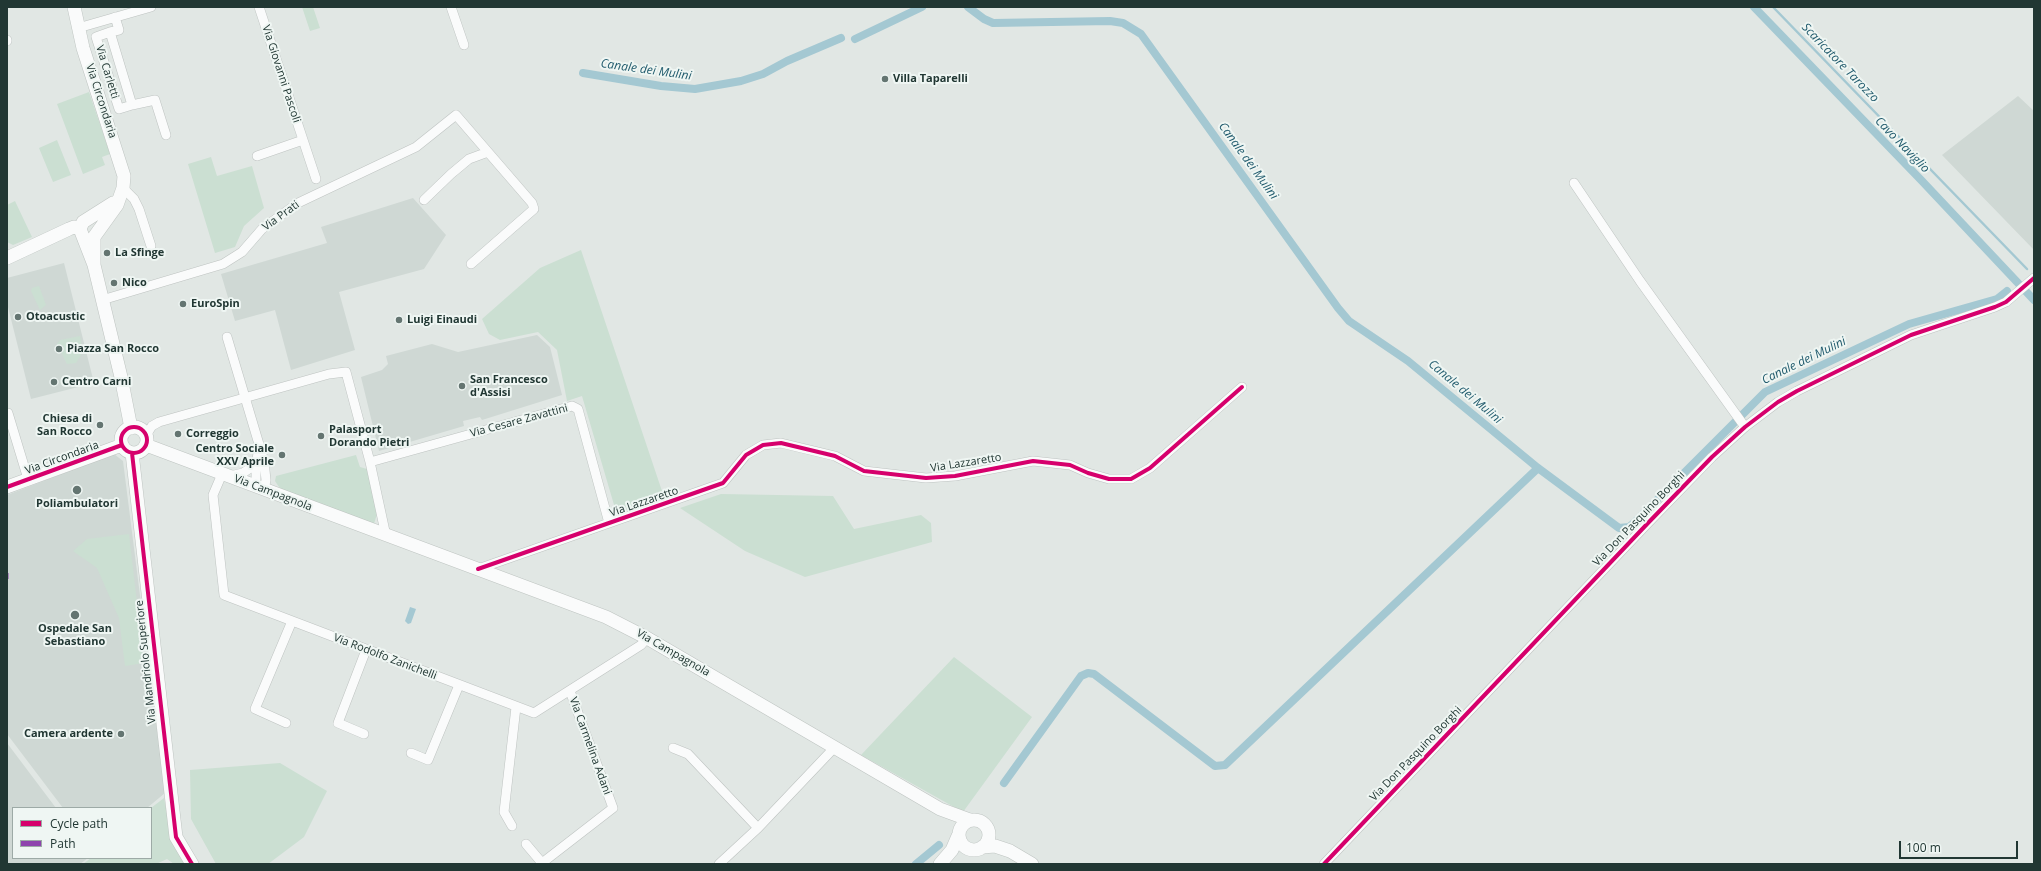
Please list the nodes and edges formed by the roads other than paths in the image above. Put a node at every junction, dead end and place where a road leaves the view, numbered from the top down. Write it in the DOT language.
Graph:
graph roads {
  1 [pos="74,7"];
  2 [pos="151,7"];
  3 [pos="259,7"];
  4 [pos="451,7"];
  5 [pos="115,17"];
  6 [pos="78,28"];
  7 [pos="110,32"];
  8 [pos="464,45"];
  9 [pos="132,105"];
  10 [pos="166,135"];
  11 [pos="303,140"];
  12 [pos="488,152"];
  13 [pos="258,156"];
  14 [pos="316,179"];
  15 [pos="1574,182"];
  16 [pos="122,191"];
  17 [pos="424,200"];
  18 [pos="88,231"];
  19 [pos="151,246"];
  20 [pos="8,256"];
  21 [pos="471,264"];
  22 [pos="2032,280"];
  23 [pos="102,300"];
  24 [pos="227,337"];
  25 [pos="1242,387"];
  26 [pos="244,399"];
  27 [pos="8,413"];
  28 [pos="1740,421"];
  29 [pos="131,428"];
  30 [pos="146,440"];
  31 [pos="259,448"];
  32 [pos="127,449"];
  33 [pos="370,462"];
  34 [pos="256,464"];
  35 [pos="226,475"];
  36 [pos="28,479"];
  37 [pos="7,486"];
  38 [pos="260,488"];
  39 [pos="609,523"];
  40 [pos="382,530"];
  41 [pos="478,569"];
  42 [pos="292,621"];
  43 [pos="648,638"];
  44 [pos="366,650"];
  45 [pos="458,685"];
  46 [pos="570,691"];
  47 [pos="516,707"];
  48 [pos="286,723"];
  49 [pos="364,734"];
  50 [pos="673,748"];
  51 [pos="834,748"];
  52 [pos="411,753"];
  53 [pos="940,810"];
  54 [pos="970,820"];
  55 [pos="512,826"];
  56 [pos="758,828"];
  57 [pos="988,832"];
  58 [pos="959,834"];
  59 [pos="526,844"];
  60 [pos="976,848"];
  61 [pos="1010,851"];
  62 [pos="941,863"];
  63 [pos="192,864"];
  64 [pos="719,864"];
  65 [pos="1032,864"];
  66 [pos="1324,864"];
  1 -- 6 [label="main road, Via Circondaria"];
  2 -- 5 [label="street"];
  3 -- 11 [label="street, Via Giovanni Pascoli"];
  4 -- 8 [label="street"];
  5 -- 6 [label="street"];
  5 -- 7 [label="street, Via Carletti"];
  6 -- 16 [label="main road, Via Circondaria"];
  7 -- 9 [label="street, Via Carletti"];
  7 -- 9 [label="street, Via Carletti"];
  9 -- 10 [label="street, Via Carletti"];
  11 -- 13 [label="street"];
  11 -- 14 [label="street, Via Giovanni Pascoli"];
  12 -- 17 [label="street"];
  12 -- 21 [label="street"];
  12 -- 23 [label="street, Via Prati"];
  15 -- 28 [label="street"];
  16 -- 18 [label="main road"];
  16 -- 19 [label="street"];
  18 -- 20 [label="main road"];
  18 -- 23 [label="main road"];
  22 -- 28 [label="street, Via Don Pasquino Borghi"];
  23 -- 29 [label="main road"];
  24 -- 26 [label="street"];
  25 -- 39 [label="street, Via Lazzaretto"];
  26 -- 30 [label="street"];
  26 -- 31 [label="street"];
  26 -- 33 [label="street"];
  27 -- 36 [label="street, Via Circondaria"];
  28 -- 66 [label="street, Via Don Pasquino Borghi"];
  29 -- 30 [label="main road"];
  29 -- 32 [label="main road"];
  30 -- 32 [label="main road, Via Circondaria"];
  30 -- 35 [label="main road, Via Campagnola"];
  31 -- 34 [label="street"];
  31 -- 38 [label="street"];
  32 -- 36 [label="main road, Via Circondaria"];
  32 -- 63 [label="main road, Via Mandriolo Superiore"];
  33 -- 39 [label="street, Via Cesare Zavattini"];
  33 -- 40 [label="street"];
  34 -- 35 [label="street"];
  34 -- 38 [label="street"];
  35 -- 38 [label="main road, Via Campagnola"];
  35 -- 42 [label="street, Via Rodolfo Zanichelli"];
  36 -- 37 [label="main road, Via Circondaria"];
  38 -- 40 [label="main road, Via Campagnola"];
  39 -- 41 [label="street, Via Lazzaretto"];
  40 -- 41 [label="main road, Via Campagnola"];
  41 -- 43 [label="main road, Via Campagnola"];
  42 -- 44 [label="street, Via Rodolfo Zanichelli"];
  42 -- 48 [label="street"];
  43 -- 46 [label="street, Via Rodolfo Zanichelli"];
  43 -- 51 [label="main road, Via Campagnola"];
  44 -- 45 [label="street, Via Rodolfo Zanichelli"];
  44 -- 49 [label="street"];
  45 -- 47 [label="street, Via Rodolfo Zanichelli"];
  45 -- 52 [label="street"];
  46 -- 47 [label="street, Via Rodolfo Zanichelli"];
  46 -- 59 [label="street, Via Carmelina Adani"];
  47 -- 55 [label="street"];
  50 -- 56 [label="street"];
  51 -- 53 [label="main road, Via Campagnola"];
  51 -- 56 [label="street"];
  53 -- 54 [label="main road, Via Campagnola"];
  53 -- 58 [label="main road, Via Campagnola"];
  54 -- 57 [label="main road, Via Campagnola"];
  54 -- 58 [label="main road"];
  56 -- 64 [label="street"];
  57 -- 60 [label="main road"];
  57 -- 61 [label="main road, Via Campagnola"];
  58 -- 60 [label="main road, Via Campagnola"];
  58 -- 62 [label="main road"];
  60 -- 61 [label="main road, Via Campagnola"];
  60 -- 62 [label="main road"];
  61 -- 65 [label="main road, Via Campagnola"];
}
